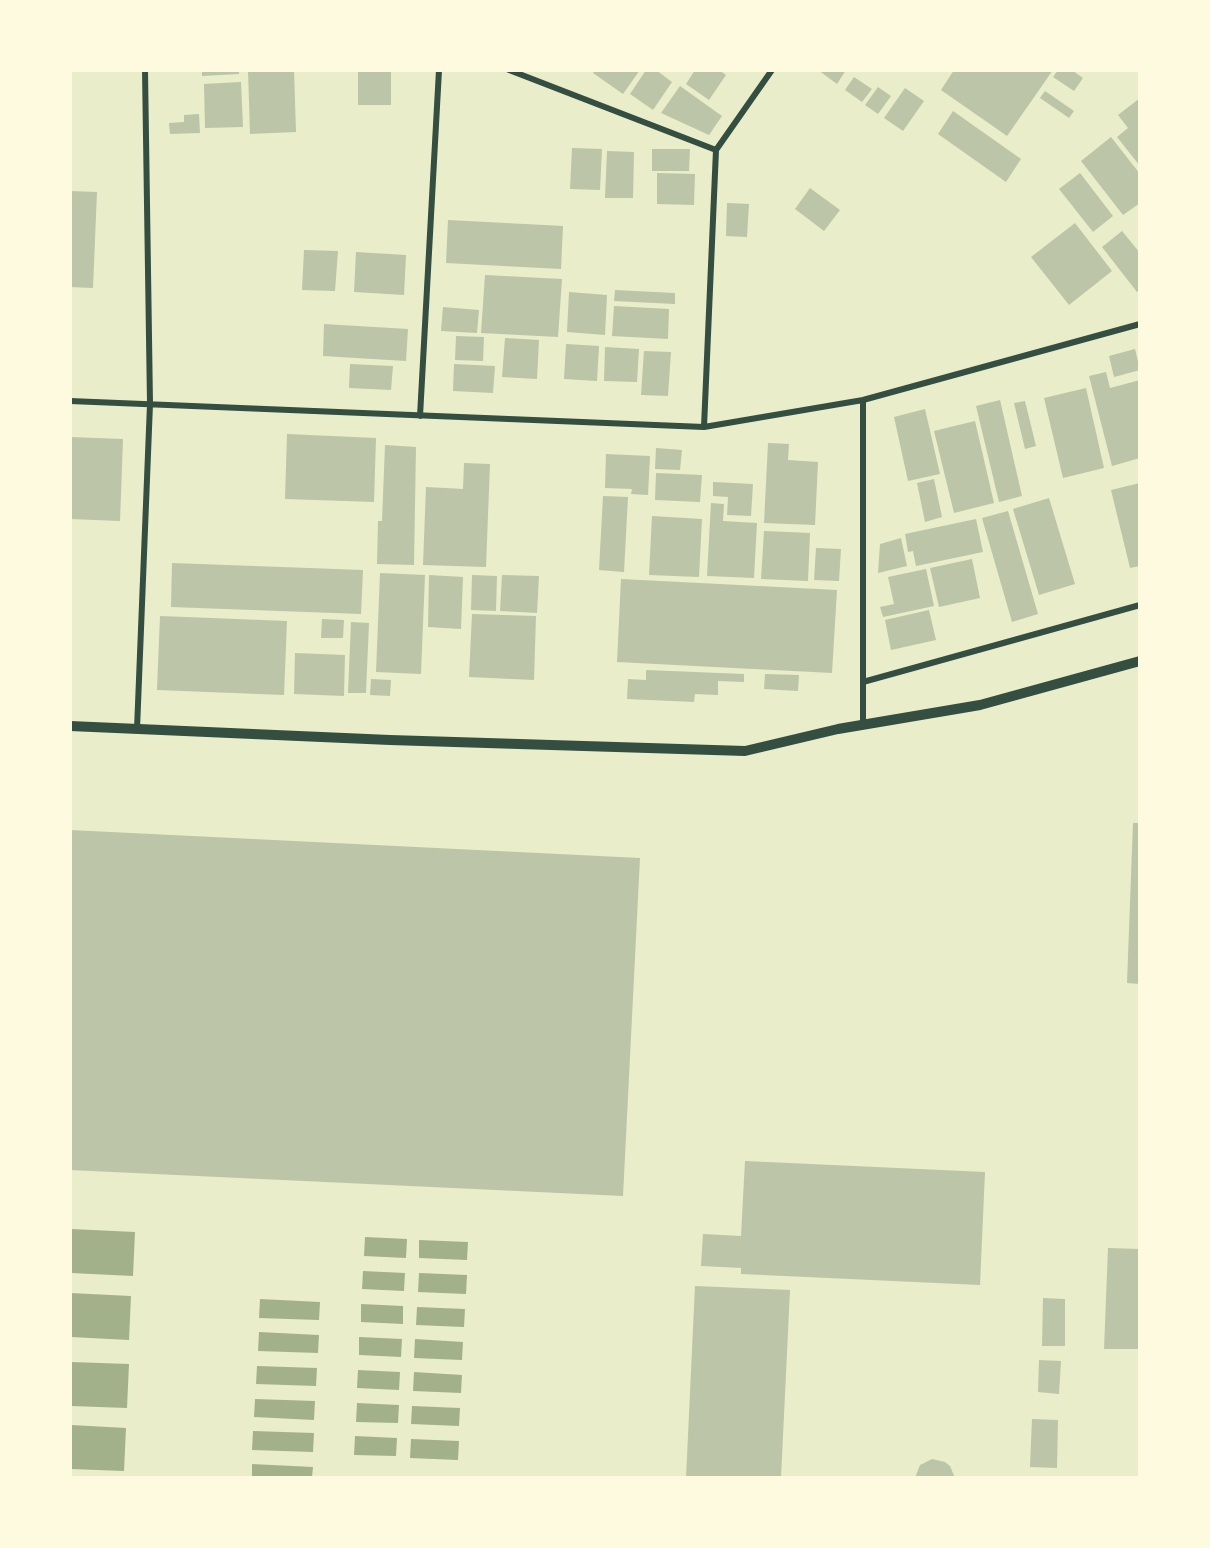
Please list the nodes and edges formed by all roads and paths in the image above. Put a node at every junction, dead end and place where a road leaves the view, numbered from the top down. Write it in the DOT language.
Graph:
graph roads {
  1 [pos="145,70"];
  2 [pos="439,70"];
  3 [pos="509,70"];
  4 [pos="772,70"];
  5 [pos="716,150"];
  6 [pos="1140,324"];
  7 [pos="863,400"];
  8 [pos="70,401"];
  9 [pos="150,404"];
  10 [pos="420,416"];
  11 [pos="704,428"];
  12 [pos="1140,605"];
  13 [pos="1140,661"];
  14 [pos="863,682"];
  15 [pos="863,725"];
  16 [pos="70,726"];
  17 [pos="137,729"];
  1 -- 9 [label="street"];
  2 -- 10 [label="street"];
  3 -- 5 [label="street"];
  4 -- 5 [label="street"];
  5 -- 11 [label="street"];
  6 -- 7 [label="street"];
  7 -- 11 [label="street"];
  7 -- 14 [label="street"];
  8 -- 9 [label="street"];
  9 -- 10 [label="street"];
  9 -- 17 [label="street"];
  10 -- 11 [label="street"];
  12 -- 14 [label="street"];
  13 -- 15 [label="street"];
  14 -- 15 [label="street"];
  15 -- 17 [label="street"];
  16 -- 17 [label="street"];
}
